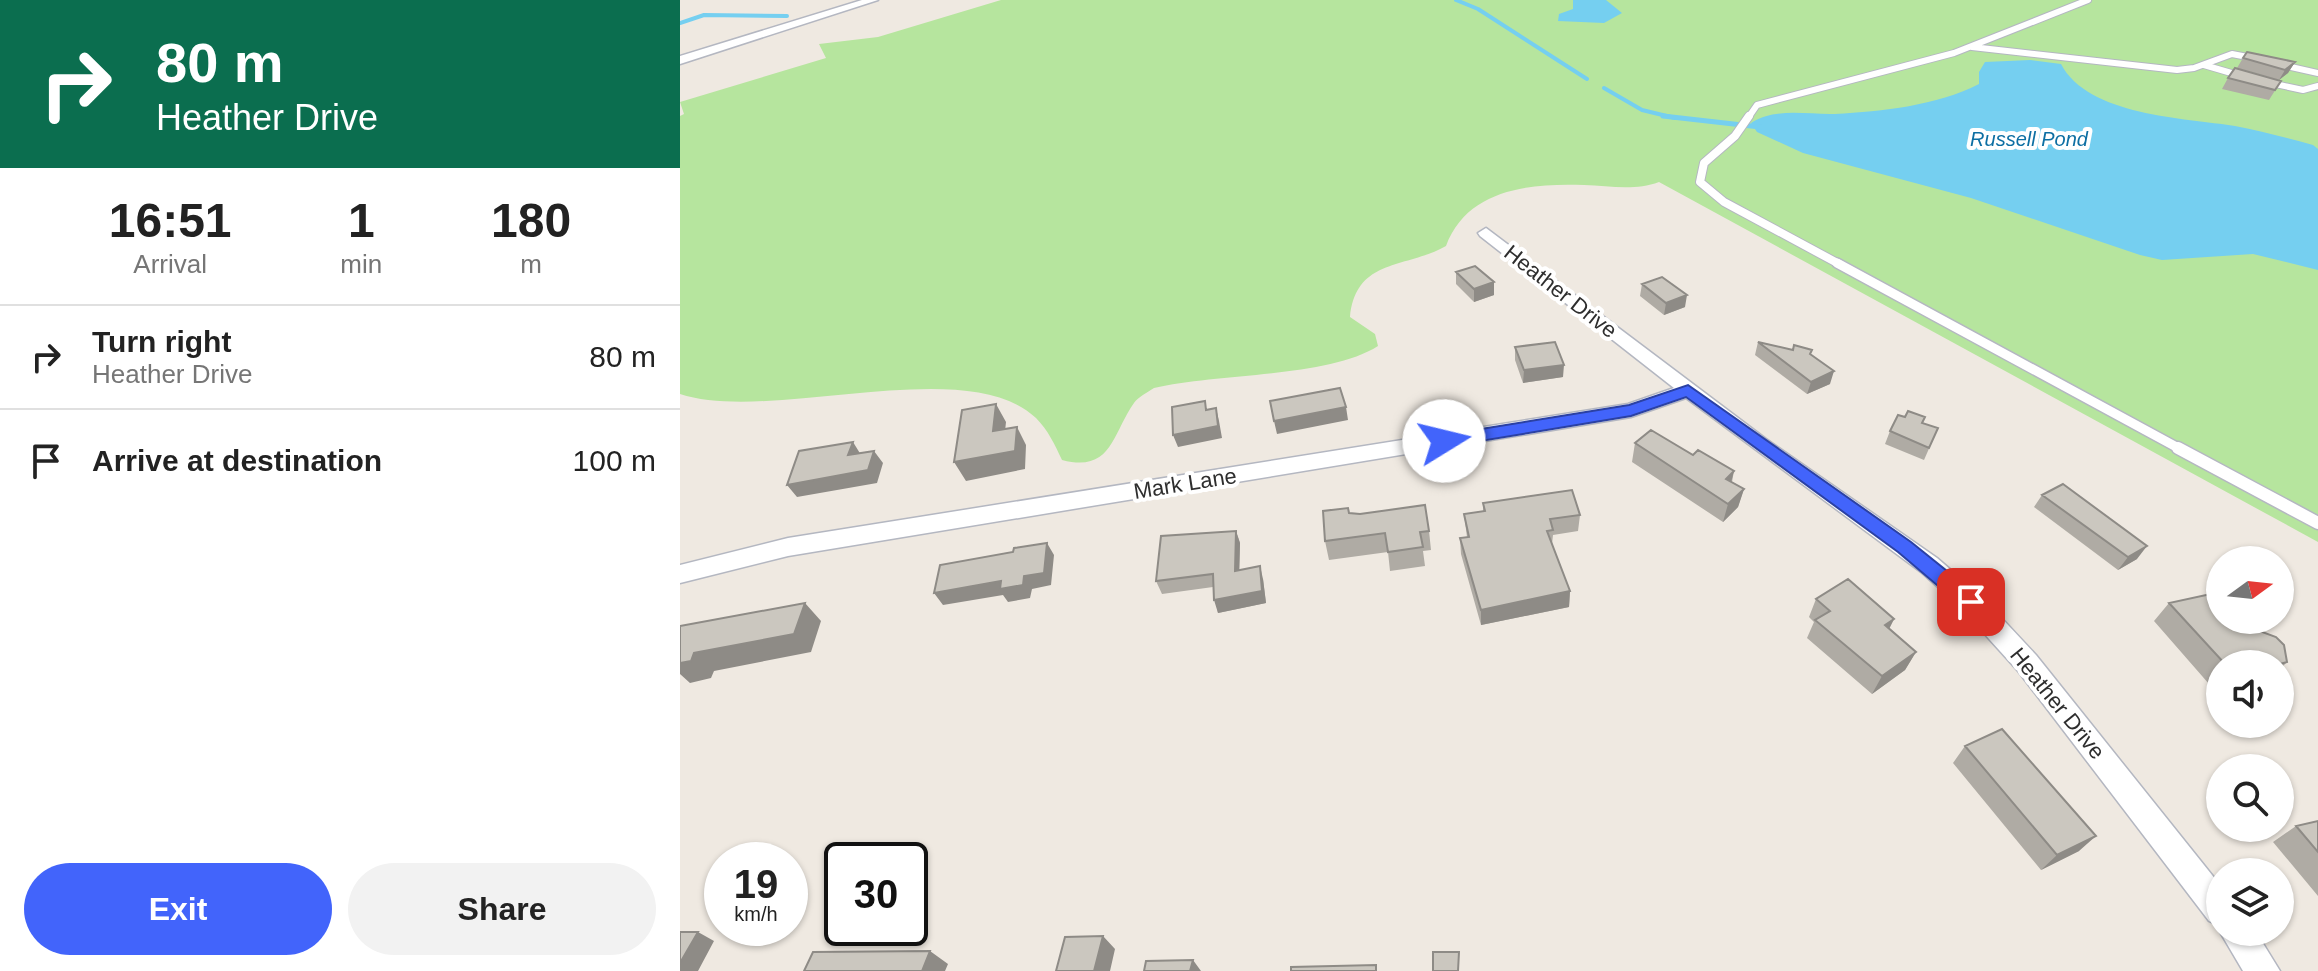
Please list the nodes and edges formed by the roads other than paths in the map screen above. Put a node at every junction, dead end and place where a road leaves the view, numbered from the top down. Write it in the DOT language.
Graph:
graph roads {
  1 [pos="873,0"];
  2 [pos="2088,0"];
  3 [pos="1971,47"];
  4 [pos="680,60"];
  5 [pos="2261,60"];
  6 [pos="2275,63"];
  7 [pos="2204,65"];
  8 [pos="2318,73"];
  9 [pos="2250,78"];
  10 [pos="2262,81"];
  11 [pos="2318,86"];
  12 [pos="1486,233"];
  13 [pos="1688,390"];
  14 [pos="2318,523"];
  15 [pos="680,574"];
  16 [pos="2206,892"];
  17 [pos="2246,946"];
  18 [pos="2263,971"];
  1 -- 4 [label="street"];
  2 -- 3 [label="lane"];
  3 -- 7 [label="lane"];
  3 -- 14 [label="lane"];
  5 -- 7 [label="lane"];
  6 -- 8 [label="lane"];
  7 -- 9 [label="lane"];
  10 -- 11 [label="lane"];
  12 -- 13 [label="street, Heather Drive"];
  13 -- 15 [label="street, Mark Lane"];
  13 -- 16 [label="street, Heather Drive"];
  17 -- 18 [label="street"];
}
